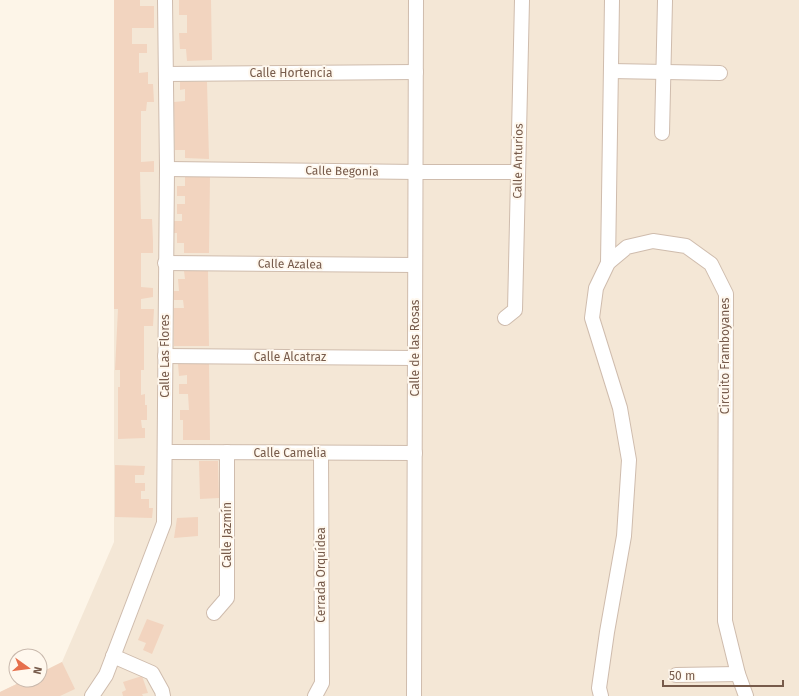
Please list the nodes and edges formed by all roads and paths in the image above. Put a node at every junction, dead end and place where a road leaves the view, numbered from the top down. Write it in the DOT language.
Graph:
graph roads {
  1 [pos="165,0"];
  2 [pos="416,0"];
  3 [pos="522,0"];
  4 [pos="612,0"];
  5 [pos="665,1"];
  6 [pos="611,71"];
  7 [pos="416,72"];
  8 [pos="664,72"];
  9 [pos="720,73"];
  10 [pos="166,74"];
  11 [pos="662,133"];
  12 [pos="167,169"];
  13 [pos="416,172"];
  14 [pos="518,172"];
  15 [pos="608,262"];
  16 [pos="165,263"];
  17 [pos="415,265"];
  18 [pos="505,318"];
  19 [pos="165,356"];
  20 [pos="415,358"];
  21 [pos="165,452"];
  22 [pos="227,452"];
  23 [pos="321,453"];
  24 [pos="415,453"];
  25 [pos="214,613"];
  26 [pos="114,656"];
  27 [pos="738,674"];
  28 [pos="676,675"];
  29 [pos="92,696"];
  30 [pos="163,696"];
  31 [pos="315,696"];
  32 [pos="414,696"];
  33 [pos="601,696"];
  34 [pos="746,696"];
  1 -- 10 [label="street, Calle Las Flores"];
  2 -- 7 [label="street, Calle de las Rosas"];
  3 -- 14 [label="street, Calle Anturios"];
  4 -- 6 [label="street"];
  5 -- 8 [label="street"];
  6 -- 8 [label="street"];
  6 -- 15 [label="street"];
  7 -- 10 [label="street, Calle Hortencia"];
  7 -- 13 [label="street, Calle de las Rosas"];
  8 -- 9 [label="street"];
  8 -- 11 [label="street"];
  10 -- 12 [label="street, Calle Las Flores"];
  12 -- 13 [label="street, Calle Begonia"];
  12 -- 16 [label="street, Calle Las Flores"];
  13 -- 14 [label="street, Calle Begonia"];
  13 -- 17 [label="street, Calle de las Rosas"];
  14 -- 18 [label="street, Calle Anturios"];
  15 -- 27 [label="street, Circuito Framboyanes"];
  15 -- 33 [label="street, Circuito Framboyanes"];
  16 -- 17 [label="street, Calle Azalea"];
  16 -- 19 [label="street, Calle Las Flores"];
  17 -- 20 [label="street, Calle de las Rosas"];
  19 -- 20 [label="street, Calle Alcatraz"];
  19 -- 21 [label="street, Calle Las Flores"];
  20 -- 24 [label="street, Calle de las Rosas"];
  21 -- 22 [label="street, Calle Camelia"];
  21 -- 26 [label="street, Calle Las Flores"];
  22 -- 23 [label="street, Calle Camelia"];
  22 -- 25 [label="street, Calle Jazmín"];
  23 -- 24 [label="street, Calle Camelia"];
  23 -- 31 [label="street, Cerrada Orquídea"];
  24 -- 32 [label="street, Calle de las Rosas"];
  26 -- 29 [label="street, Calle Las Flores"];
  26 -- 30 [label="street"];
  27 -- 28 [label="street"];
  27 -- 34 [label="street, Circuito Framboyanes"];
}
